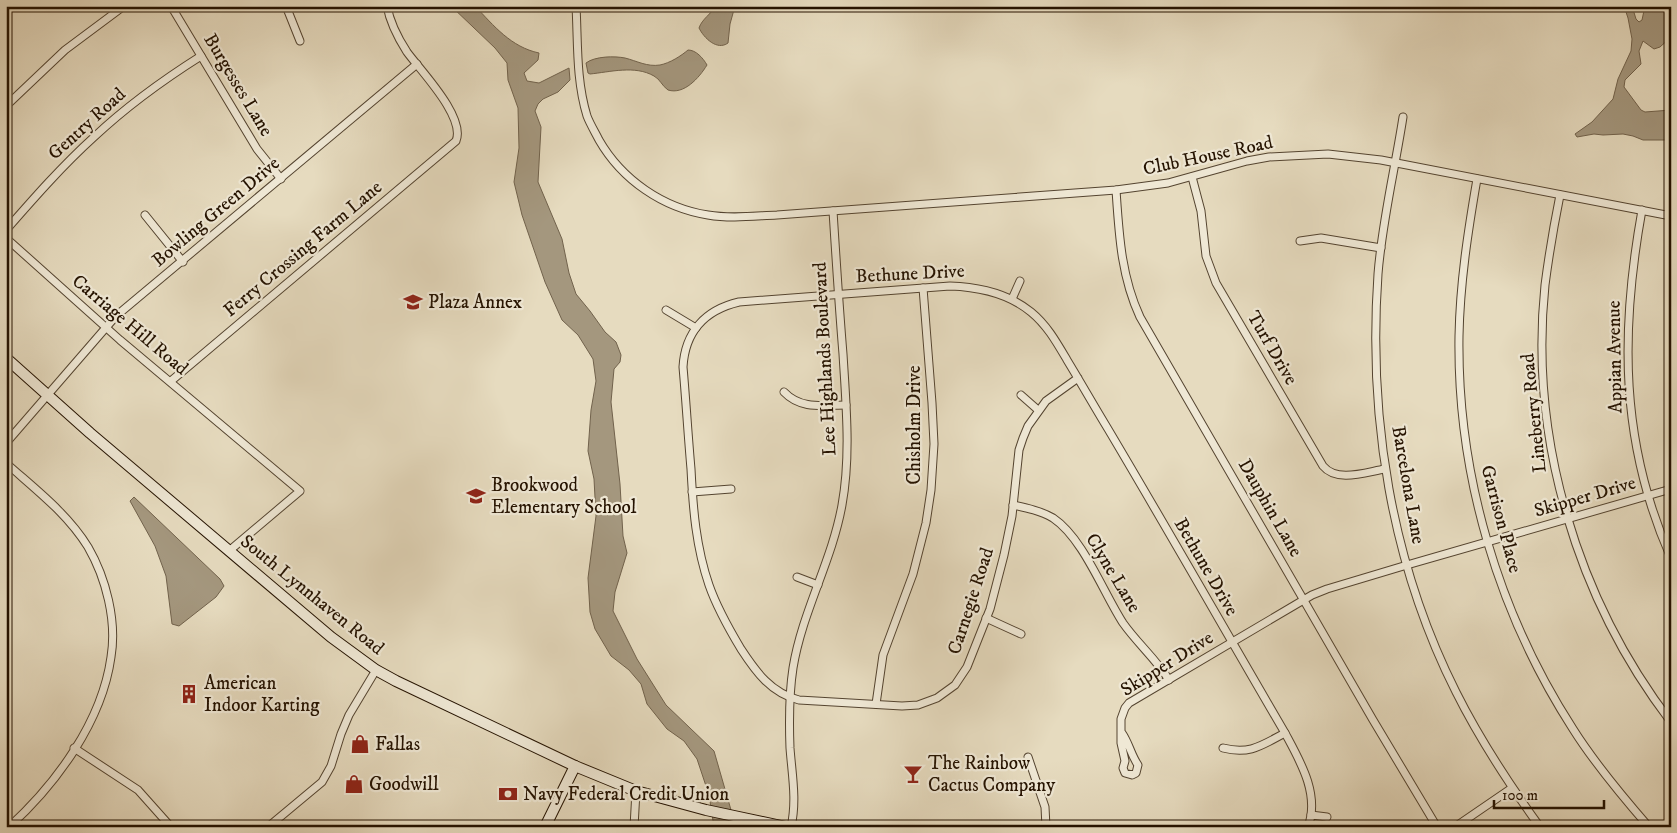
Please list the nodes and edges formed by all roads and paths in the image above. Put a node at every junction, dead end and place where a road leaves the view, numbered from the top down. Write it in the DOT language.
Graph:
graph roads {
  1 [pos="124,6"];
  2 [pos="171,6"];
  3 [pos="286,6"];
  4 [pos="387,6"];
  5 [pos="576,6"];
  6 [pos="300,41"];
  7 [pos="201,56"];
  8 [pos="418,64"];
  9 [pos="6,106"];
  10 [pos="1403,117"];
  11 [pos="1396,163"];
  12 [pos="1192,177"];
  13 [pos="281,179"];
  14 [pos="1477,179"];
  15 [pos="1116,190"];
  16 [pos="1560,195"];
  17 [pos="833,210"];
  18 [pos="1642,210"];
  19 [pos="145,215"];
  20 [pos="1671,216"];
  21 [pos="6,230"];
  22 [pos="6,238"];
  23 [pos="1300,241"];
  24 [pos="1381,248"];
  25 [pos="183,262"];
  26 [pos="1020,282"];
  27 [pos="923,288"];
  28 [pos="839,294"];
  29 [pos="1012,299"];
  30 [pos="666,310"];
  31 [pos="106,327"];
  32 [pos="696,328"];
  33 [pos="6,358"];
  34 [pos="1078,378"];
  35 [pos="171,382"];
  36 [pos="784,392"];
  37 [pos="47,395"];
  38 [pos="1021,395"];
  39 [pos="846,404"];
  40 [pos="1038,410"];
  41 [pos="6,442"];
  42 [pos="6,463"];
  43 [pos="1386,469"];
  44 [pos="731,489"];
  45 [pos="1671,489"];
  46 [pos="692,492"];
  47 [pos="1648,496"];
  48 [pos="1013,505"];
  49 [pos="1568,519"];
  50 [pos="1488,542"];
  51 [pos="228,551"];
  52 [pos="1671,558"];
  53 [pos="1407,565"];
  54 [pos="797,576"];
  55 [pos="818,585"];
  56 [pos="1304,600"];
  57 [pos="986,618"];
  58 [pos="1021,634"];
  59 [pos="1232,643"];
  60 [pos="376,670"];
  61 [pos="1169,680"];
  62 [pos="790,698"];
  63 [pos="876,704"];
  64 [pos="1671,722"];
  65 [pos="1122,733"];
  66 [pos="1285,733"];
  67 [pos="74,748"];
  68 [pos="1223,748"];
  69 [pos="1028,757"];
  70 [pos="575,766"];
  71 [pos="1512,788"];
  72 [pos="636,791"];
  73 [pos="1311,814"];
  74 [pos="1328,817"];
  75 [pos="9,827"];
  76 [pos="170,827"];
  77 [pos="268,827"];
  78 [pos="545,827"];
  79 [pos="634,827"];
  80 [pos="786,827"];
  81 [pos="791,827"];
  82 [pos="1046,827"];
  83 [pos="1308,827"];
  84 [pos="1437,827"];
  85 [pos="1455,827"];
  86 [pos="1540,827"];
  87 [pos="1649,827"];
  1 -- 9 [label="street"];
  2 -- 7 [label="street, Burgesses Lane"];
  3 -- 6 [label="street"];
  4 -- 8 [label="street"];
  5 -- 17 [label="street, Club House Road"];
  7 -- 13 [label="street, Burgesses Lane"];
  7 -- 21 [label="street, Gentry Road"];
  8 -- 13 [label="street, Bowling Green Drive"];
  8 -- 35 [label="street, Ferry Crossing Farm Lane"];
  10 -- 11 [label="street, Barcelona Lane"];
  11 -- 12 [label="street, Club House Road"];
  11 -- 14 [label="street, Club House Road"];
  11 -- 24 [label="street, Barcelona Lane"];
  12 -- 15 [label="street, Club House Road"];
  12 -- 43 [label="street, Turf Drive"];
  13 -- 25 [label="street, Bowling Green Drive"];
  14 -- 16 [label="street, Club House Road"];
  14 -- 50 [label="street, Garrison Place"];
  15 -- 17 [label="street, Club House Road"];
  15 -- 56 [label="street, Dauphin Lane"];
  16 -- 18 [label="street, Club House Road"];
  16 -- 49 [label="street, Lineberry Road"];
  17 -- 28 [label="street, Lee Highlands Boulevard"];
  18 -- 20 [label="street, Club House Road"];
  18 -- 47 [label="street, Appian Avenue"];
  19 -- 25 [label="street"];
  22 -- 31 [label="street, Carriage Hill Road"];
  23 -- 24 [label="street"];
  24 -- 43 [label="street, Barcelona Lane"];
  25 -- 31 [label="street, Bowling Green Drive"];
  26 -- 29 [label="street"];
  27 -- 28 [label="street, Bethune Drive"];
  27 -- 29 [label="street, Bethune Drive"];
  27 -- 63 [label="street, Chisholm Drive"];
  28 -- 32 [label="street, Bethune Drive"];
  28 -- 39 [label="street, Lee Highlands Boulevard"];
  29 -- 34 [label="street, Bethune Drive"];
  30 -- 32 [label="street"];
  31 -- 35 [label="street, Carriage Hill Road"];
  31 -- 37 [label="street, Bowling Green Drive"];
  32 -- 46 [label="street, Bethune Drive"];
  33 -- 37 [label="street, South Lynnhaven Road"];
  34 -- 40 [label="street, Carnegie Road"];
  34 -- 59 [label="street, Bethune Drive"];
  35 -- 51 [label="street, Carriage Hill Road"];
  36 -- 39 [label="street"];
  37 -- 41 [label="street, Bowling Green Drive"];
  37 -- 51 [label="street, South Lynnhaven Road"];
  38 -- 40 [label="street"];
  39 -- 55 [label="street, Lee Highlands Boulevard"];
  40 -- 48 [label="street, Carnegie Road"];
  42 -- 67 [label="street"];
  43 -- 53 [label="street, Barcelona Lane"];
  44 -- 46 [label="street"];
  45 -- 47 [label="street, Skipper Drive"];
  46 -- 62 [label="street, Bethune Drive"];
  47 -- 49 [label="street, Skipper Drive"];
  47 -- 52 [label="street, Appian Avenue"];
  48 -- 57 [label="street, Carnegie Road"];
  48 -- 61 [label="street, Clyne Lane"];
  49 -- 50 [label="street, Skipper Drive"];
  49 -- 64 [label="street, Lineberry Road"];
  50 -- 53 [label="street, Skipper Drive"];
  50 -- 87 [label="street, Garrison Place"];
  51 -- 60 [label="street, South Lynnhaven Road"];
  53 -- 56 [label="street, Skipper Drive"];
  53 -- 71 [label="street, Barcelona Lane"];
  54 -- 55 [label="street"];
  55 -- 62 [label="street, Lee Highlands Boulevard"];
  56 -- 59 [label="street, Skipper Drive"];
  56 -- 84 [label="street, Dauphin Lane"];
  57 -- 58 [label="street"];
  57 -- 63 [label="street, Carnegie Road"];
  59 -- 61 [label="street, Skipper Drive"];
  59 -- 66 [label="street, Bethune Drive"];
  60 -- 70 [label="street, South Lynnhaven Road"];
  60 -- 77 [label="street"];
  61 -- 65 [label="street, Skipper Drive"];
  62 -- 63 [label="street, Carnegie Road"];
  62 -- 81 [label="street, Lee Highlands Boulevard"];
  65 -- 65 [label="street, Skipper Drive"];
  66 -- 68 [label="street"];
  66 -- 73 [label="street, Bethune Drive"];
  67 -- 75 [label="street"];
  67 -- 76 [label="street"];
  69 -- 82 [label="street"];
  70 -- 72 [label="street, South Lynnhaven Road"];
  70 -- 78 [label="street"];
  71 -- 85 [label="street"];
  71 -- 86 [label="street, Barcelona Lane"];
  72 -- 79 [label="street"];
  72 -- 80 [label="street, South Lynnhaven Road"];
  73 -- 74 [label="street"];
  73 -- 83 [label="street, Bethune Drive"];
}
